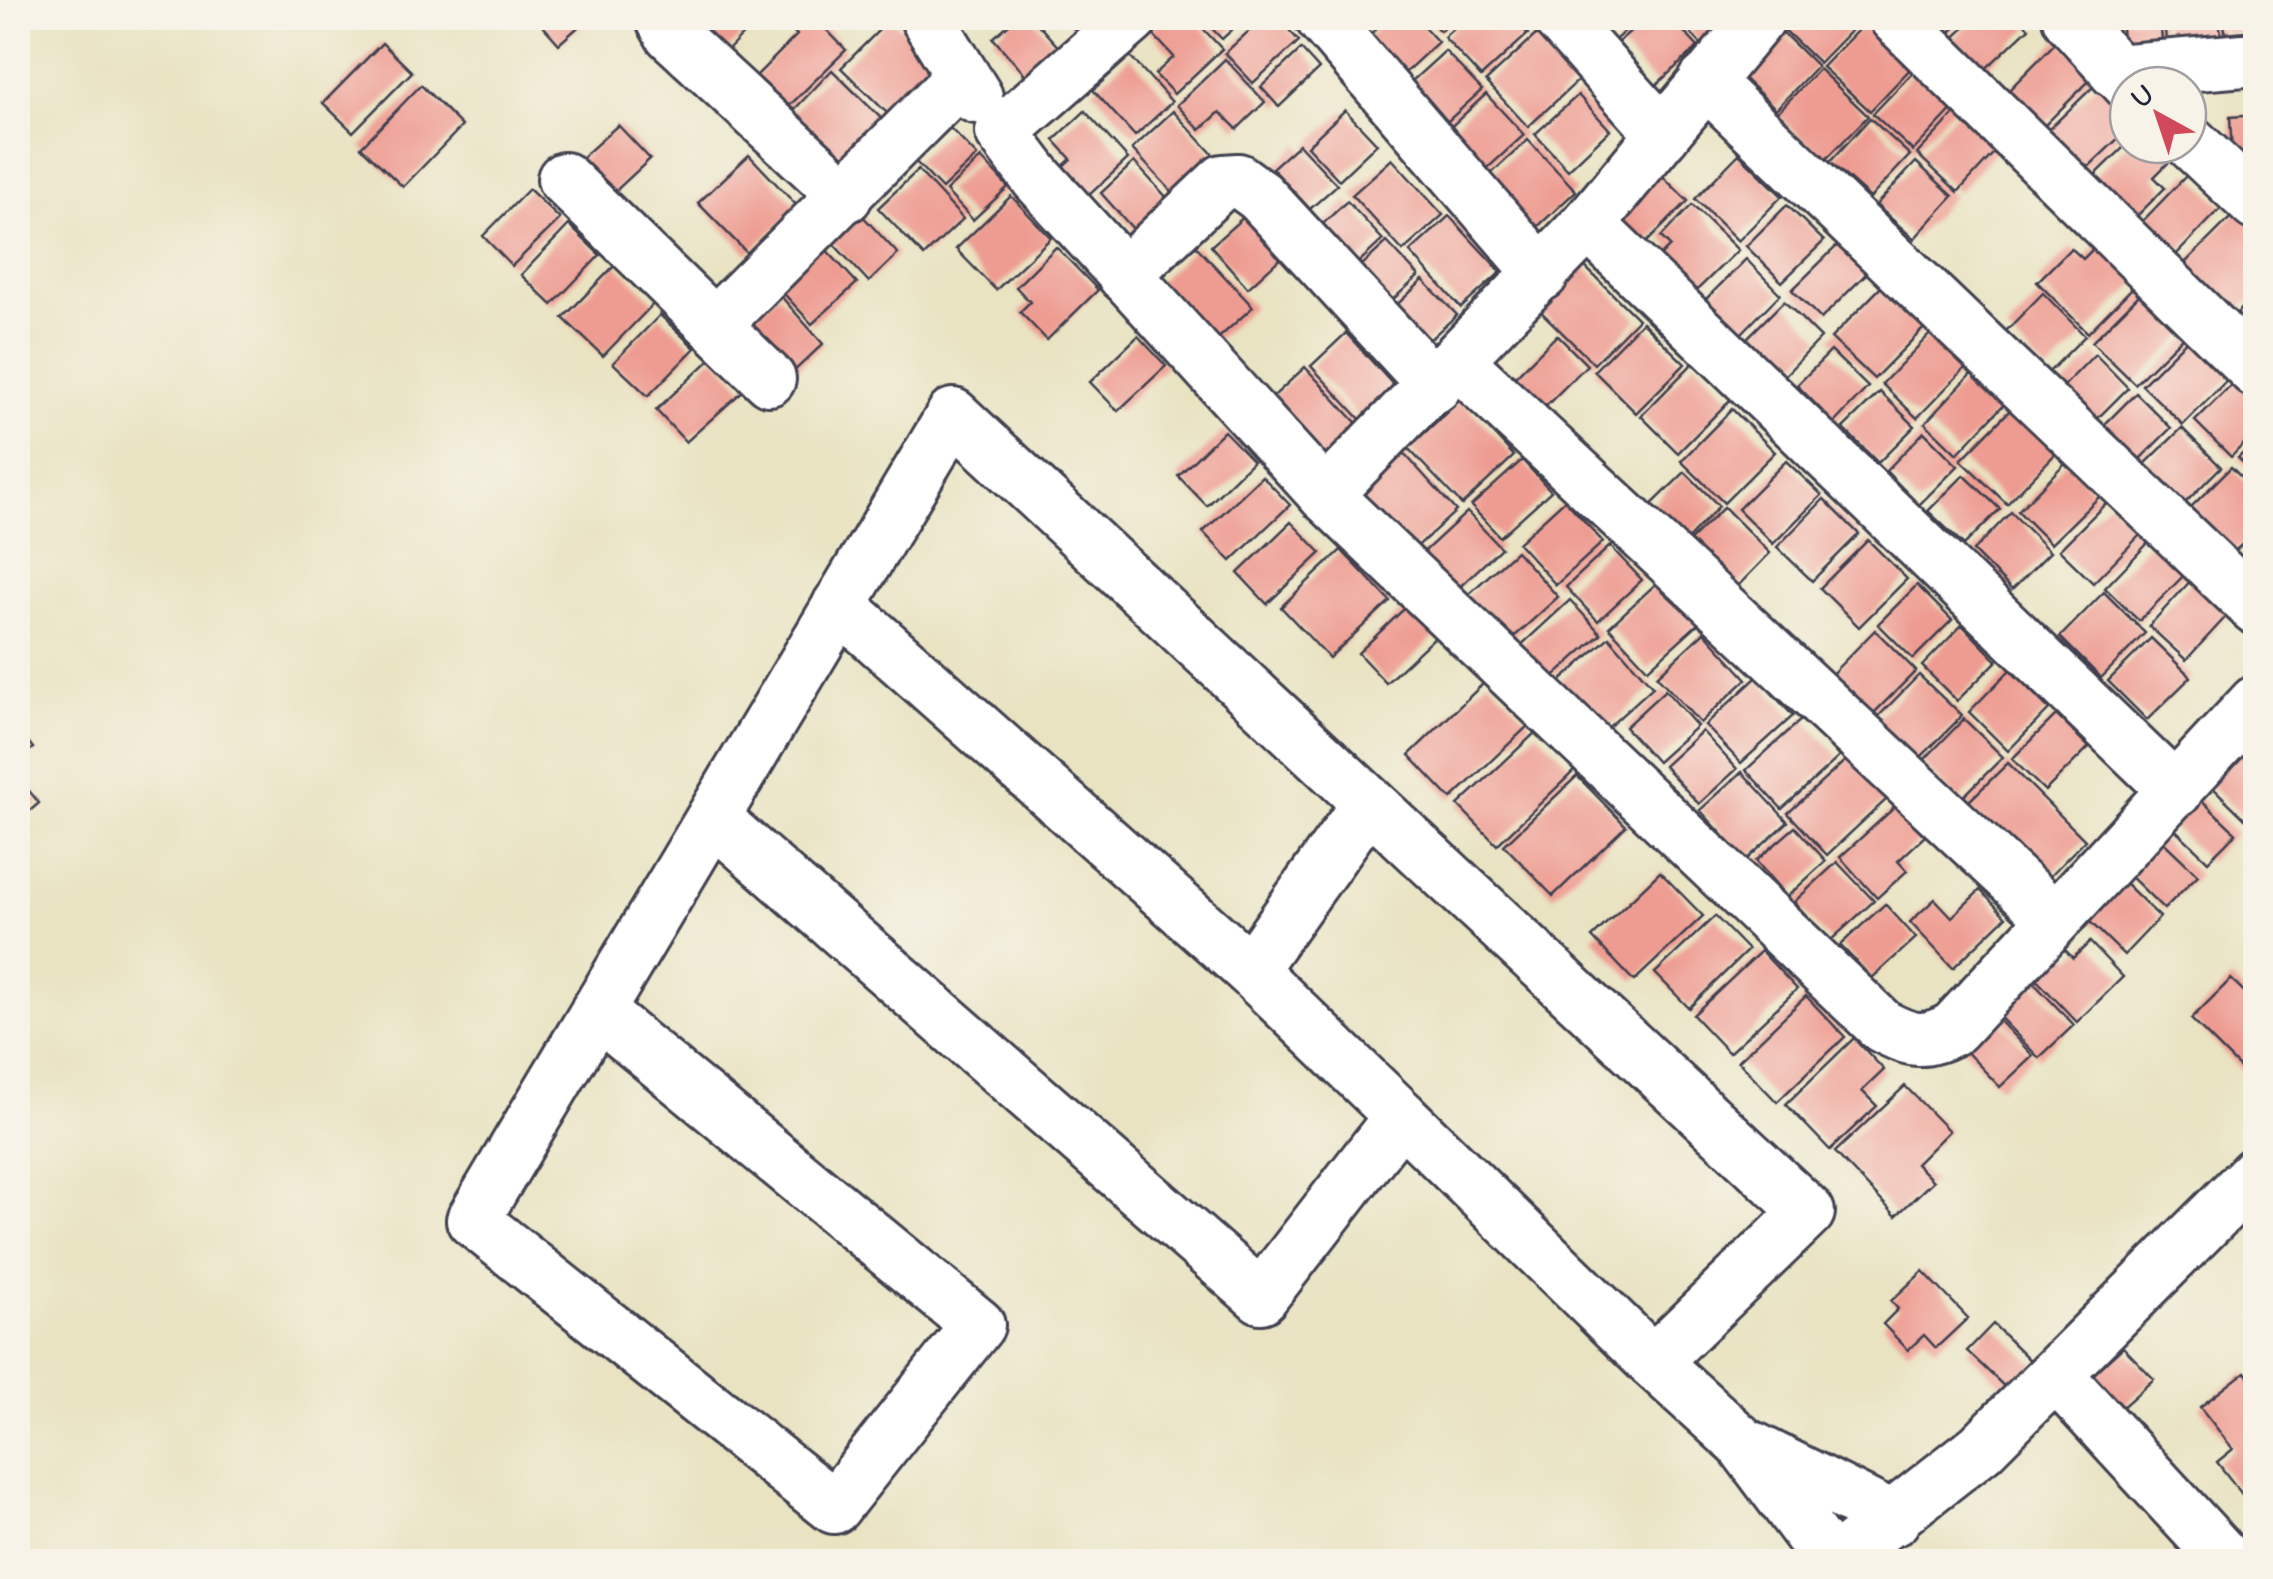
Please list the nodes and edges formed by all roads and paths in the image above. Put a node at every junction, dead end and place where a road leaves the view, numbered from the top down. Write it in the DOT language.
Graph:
graph roads {
  1 [pos="662,18"];
  2 [pos="928,18"];
  3 [pos="1132,18"];
  4 [pos="1322,18"];
  5 [pos="1560,18"];
  6 [pos="1759,18"];
  7 [pos="1896,18"];
  8 [pos="2069,18"];
  9 [pos="2256,59"];
  10 [pos="2111,65"];
  11 [pos="2208,66"];
  12 [pos="956,69"];
  13 [pos="1705,81"];
  14 [pos="1002,132"];
  15 [pos="1663,134"];
  16 [pos="2208,159"];
  17 [pos="564,179"];
  18 [pos="846,196"];
  19 [pos="2256,204"];
  20 [pos="1588,224"];
  21 [pos="1542,274"];
  22 [pos="1124,275"];
  23 [pos="715,324"];
  24 [pos="2256,371"];
  25 [pos="1447,374"];
  26 [pos="769,379"];
  27 [pos="1325,494"];
  28 [pos="839,605"];
  29 [pos="2256,608"];
  30 [pos="2256,702"];
  31 [pos="2176,791"];
  32 [pos="1368,804"];
  33 [pos="713,818"];
  34 [pos="2053,918"];
  35 [pos="1250,970"];
  36 [pos="597,1011"];
  37 [pos="1401,1116"];
  38 [pos="2256,1173"];
  39 [pos="1653,1362"];
  40 [pos="2057,1376"];
  41 [pos="1742,1443"];
  42 [pos="1894,1519"];
  43 [pos="1833,1562"];
  44 [pos="2228,1562"];
  1 -- 18 [label="street"];
  2 -- 12 [label="street"];
  3 -- 14 [label="street"];
  4 -- 21 [label="street"];
  5 -- 15 [label="street"];
  6 -- 13 [label="street"];
  7 -- 24 [label="street"];
  8 -- 10 [label="street"];
  9 -- 11 [label="street"];
  12 -- 14 [label="street"];
  12 -- 18 [label="street"];
  13 -- 15 [label="street"];
  13 -- 29 [label="street"];
  14 -- 22 [label="street"];
  15 -- 20 [label="street"];
  16 -- 19 [label="street"];
  17 -- 23 [label="street"];
  18 -- 23 [label="street"];
  20 -- 21 [label="street"];
  20 -- 31 [label="street"];
  21 -- 25 [label="street"];
  22 -- 25 [label="street"];
  22 -- 27 [label="street"];
  23 -- 26 [label="street"];
  25 -- 27 [label="street"];
  25 -- 34 [label="street"];
  27 -- 34 [label="street"];
  28 -- 32 [label="street"];
  28 -- 33 [label="street"];
  28 -- 35 [label="street"];
  30 -- 31 [label="street"];
  31 -- 34 [label="street"];
  32 -- 35 [label="street"];
  32 -- 39 [label="street"];
  33 -- 36 [label="street"];
  33 -- 37 [label="street"];
  35 -- 37 [label="street"];
  36 -- 36 [label="street"];
  37 -- 39 [label="street"];
  38 -- 40 [label="street"];
  39 -- 41 [label="street"];
  40 -- 42 [label="street"];
  40 -- 44 [label="street"];
  41 -- 42 [label="street"];
  41 -- 43 [label="street"];
  42 -- 43 [label="street"];
}
